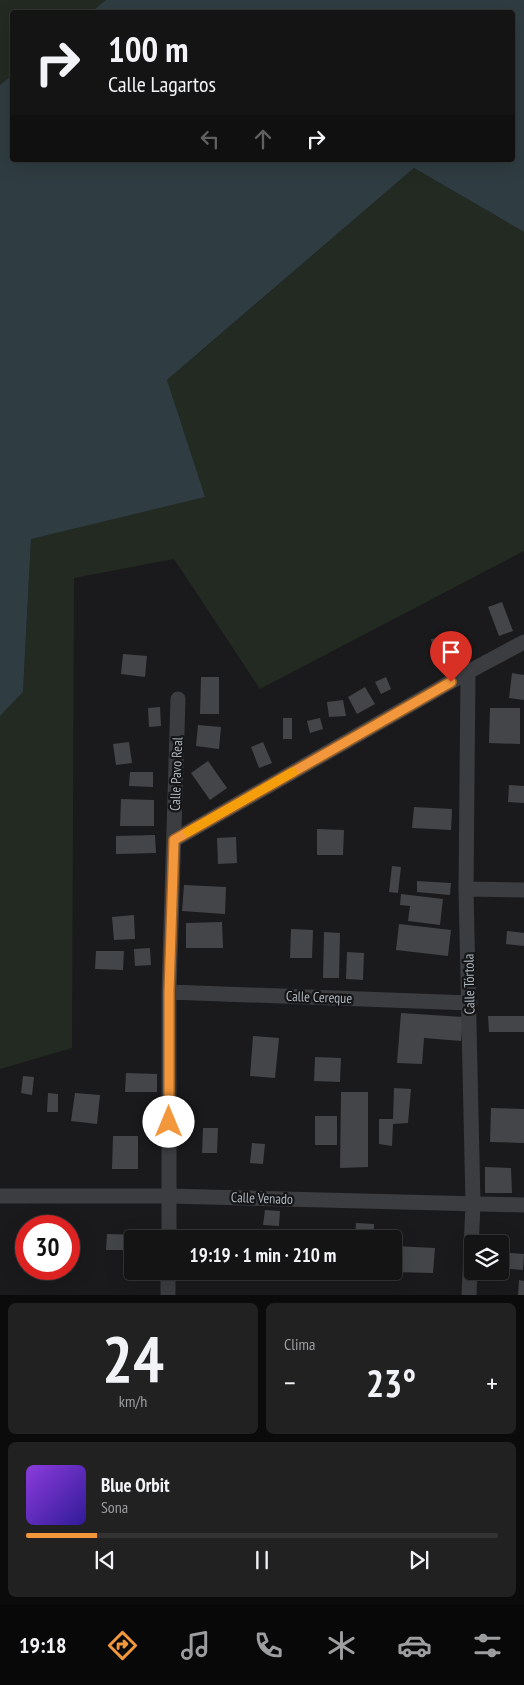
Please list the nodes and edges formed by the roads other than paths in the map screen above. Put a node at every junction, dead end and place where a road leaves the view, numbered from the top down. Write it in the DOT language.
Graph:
graph roads {
  1 [pos="524,642"];
  2 [pos="468,672"];
  3 [pos="178,699"];
  4 [pos="174,840"];
  5 [pos="466,889"];
  6 [pos="524,890"];
  7 [pos="169,992"];
  8 [pos="470,1003"];
  9 [pos="0,1196"];
  10 [pos="169,1196"];
  11 [pos="473,1204"];
  12 [pos="524,1205"];
  13 [pos="168,1230"];
  14 [pos="168,1280"];
  15 [pos="168,1295"];
  16 [pos="469,1295"];
  1 -- 2 [label="street"];
  2 -- 4 [label="street"];
  2 -- 5 [label="street, Calle Tórtola"];
  3 -- 4 [label="street, Calle Pavo Real"];
  4 -- 7 [label="street, Calle Pavo Real"];
  5 -- 6 [label="street"];
  5 -- 8 [label="street, Calle Tórtola"];
  7 -- 8 [label="street, Calle Cereque"];
  7 -- 10 [label="street, Calle Pavo Real"];
  8 -- 11 [label="street, Calle Tórtola"];
  9 -- 10 [label="street, Calle Venado"];
  10 -- 11 [label="street, Calle Venado"];
  10 -- 13 [label="street, Calle Pavo Real"];
  11 -- 12 [label="street, Calle Venado"];
  11 -- 16 [label="street, Calle Tórtola"];
  14 -- 15 [label="street"];
}
